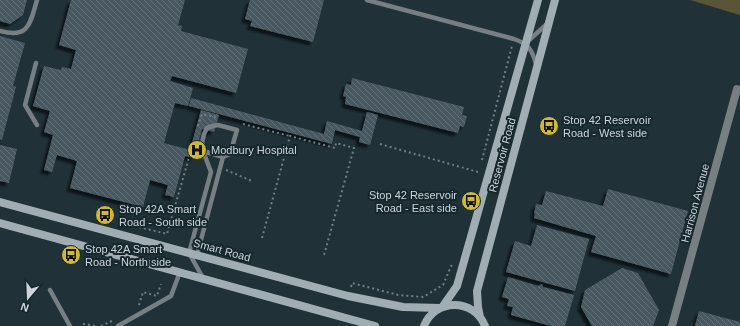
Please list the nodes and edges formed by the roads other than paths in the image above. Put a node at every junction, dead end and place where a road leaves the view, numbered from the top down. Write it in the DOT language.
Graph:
graph roads {
  1 [pos="37,0"];
  2 [pos="367,0"];
  3 [pos="538,0"];
  4 [pos="555,0"];
  5 [pos="550,21"];
  6 [pos="0,31"];
  7 [pos="525,43"];
  8 [pos="36,63"];
  9 [pos="537,69"];
  10 [pos="739,89"];
  11 [pos="37,125"];
  12 [pos="202,151"];
  13 [pos="224,157"];
  14 [pos="0,202"];
  15 [pos="0,223"];
  16 [pos="193,254"];
  17 [pos="180,272"];
  18 [pos="203,278"];
  19 [pos="50,290"];
  20 [pos="441,307"];
  21 [pos="480,317"];
  22 [pos="70,326"];
  23 [pos="118,326"];
  24 [pos="375,326"];
  25 [pos="424,326"];
  26 [pos="486,326"];
  27 [pos="672,326"];
  1 -- 6 [label="lane"];
  2 -- 7 [label="lane"];
  3 -- 7 [label="main road, Reservoir Road"];
  4 -- 5 [label="main road, Reservoir Road"];
  5 -- 7 [label="lane"];
  5 -- 9 [label="main road, Reservoir Road"];
  7 -- 9 [label="lane"];
  7 -- 20 [label="main road, Reservoir Road"];
  8 -- 11 [label="lane"];
  9 -- 21 [label="main road, Reservoir Road"];
  10 -- 27 [label="street, Harrison Avenue"];
  12 -- 13 [label="lane"];
  12 -- 13 [label="lane"];
  12 -- 16 [label="lane"];
  13 -- 16 [label="lane"];
  14 -- 16 [label="main road, Smart Road"];
  15 -- 17 [label="main road"];
  16 -- 18 [label="lane"];
  16 -- 20 [label="main road, Smart Road"];
  17 -- 18 [label="main road"];
  17 -- 23 [label="lane"];
  18 -- 24 [label="main road"];
  19 -- 22 [label="lane"];
  20 -- 21 [label="main road, Smart Road"];
  20 -- 25 [label="main road, Reservoir Road"];
  21 -- 26 [label="main road"];
}
